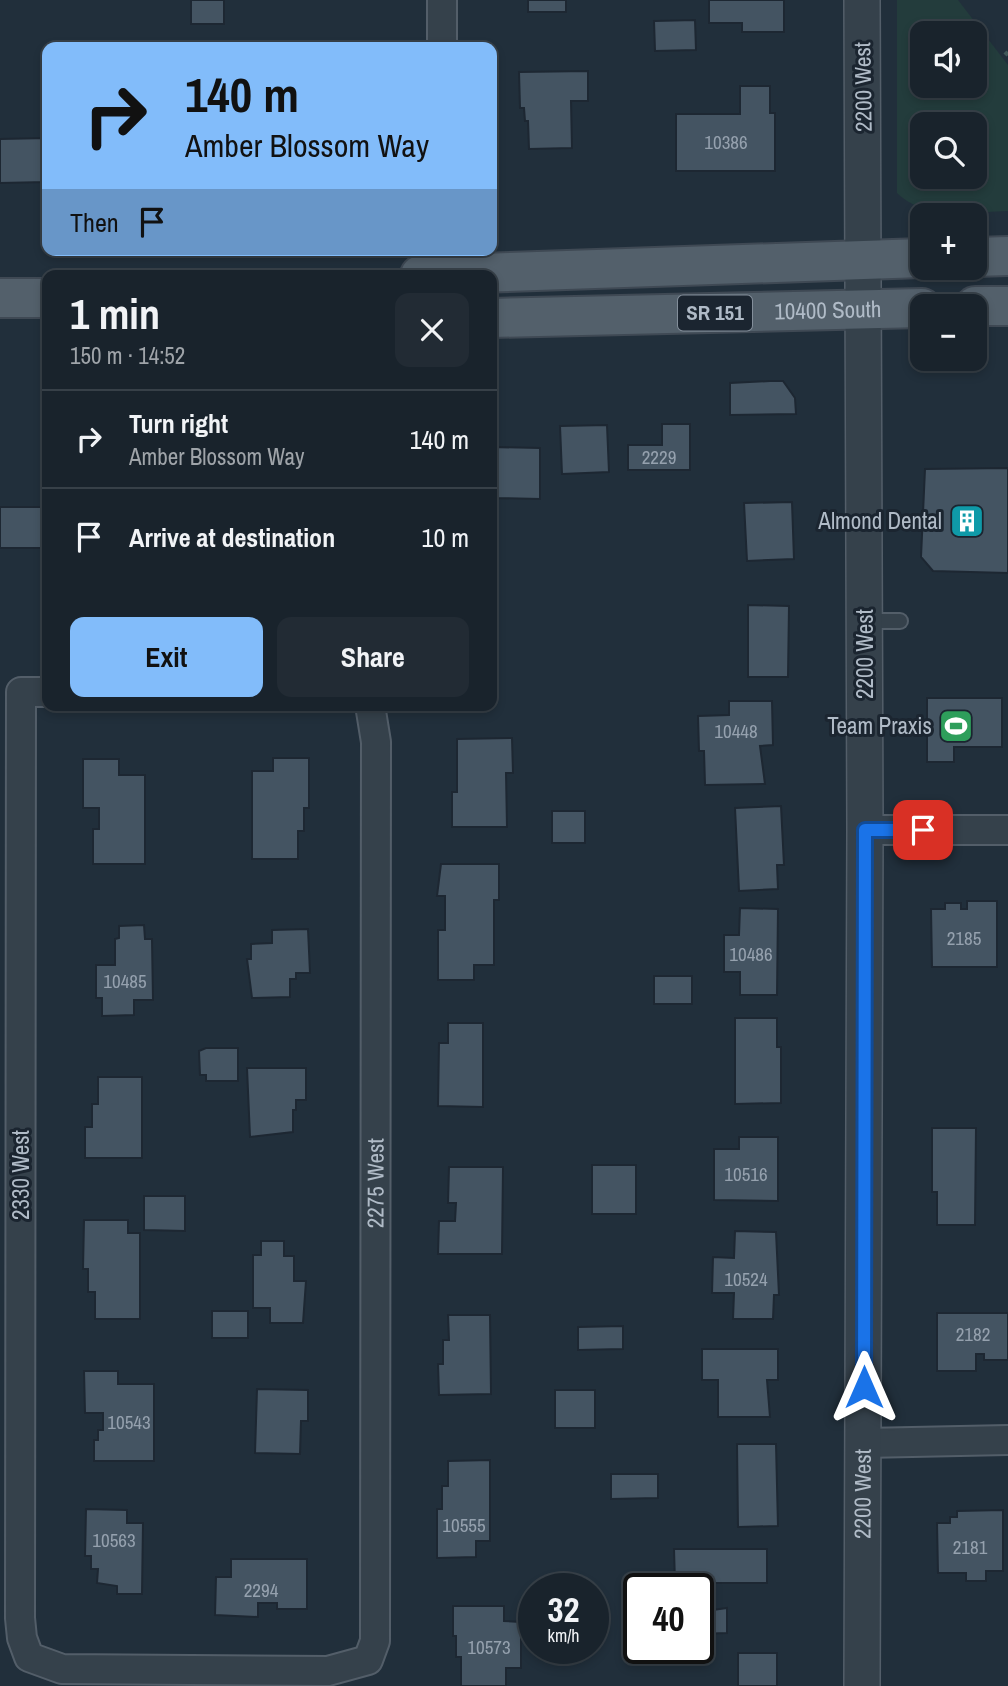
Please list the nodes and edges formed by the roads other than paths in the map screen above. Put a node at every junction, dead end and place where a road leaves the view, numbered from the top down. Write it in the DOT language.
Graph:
graph roads {
  1 [pos="442,0"];
  2 [pos="862,0"];
  3 [pos="442,42"];
  4 [pos="1008,256"];
  5 [pos="987,257"];
  6 [pos="910,258"];
  7 [pos="864,260"];
  8 [pos="434,266"];
  9 [pos="0,298"];
  10 [pos="42,298"];
  11 [pos="987,306"];
  12 [pos="1008,306"];
  13 [pos="910,308"];
  14 [pos="864,310"];
  15 [pos="497,318"];
  16 [pos="865,621"];
  17 [pos="900,621"];
  18 [pos="34,692"];
  19 [pos="371,711"];
  20 [pos="865,830"];
  21 [pos="1008,830"];
  22 [pos="1008,1440"];
  23 [pos="864,1443"];
  24 [pos="179,1678"];
  25 [pos="862,1686"];
  1 -- 3 [label="street"];
  2 -- 7 [label="street, 2200 West"];
  4 -- 5 [label="main road"];
  6 -- 7 [label="main road, SR 151"];
  7 -- 8 [label="main road, SR 151"];
  7 -- 14 [label="street, 2200 West"];
  9 -- 10 [label="main road"];
  11 -- 12 [label="main road"];
  13 -- 14 [label="main road, 10400 South / SR 151"];
  14 -- 15 [label="main road, 10400 South / SR 151"];
  14 -- 16 [label="street, 2200 West"];
  16 -- 17 [label="lane"];
  16 -- 20 [label="street, 2200 West"];
  18 -- 24 [label="street, 2330 West"];
  19 -- 24 [label="street, 2275 West"];
  20 -- 21 [label="street"];
  20 -- 23 [label="street, 2200 West"];
  22 -- 23 [label="street"];
  23 -- 25 [label="street, 2200 West"];
}
